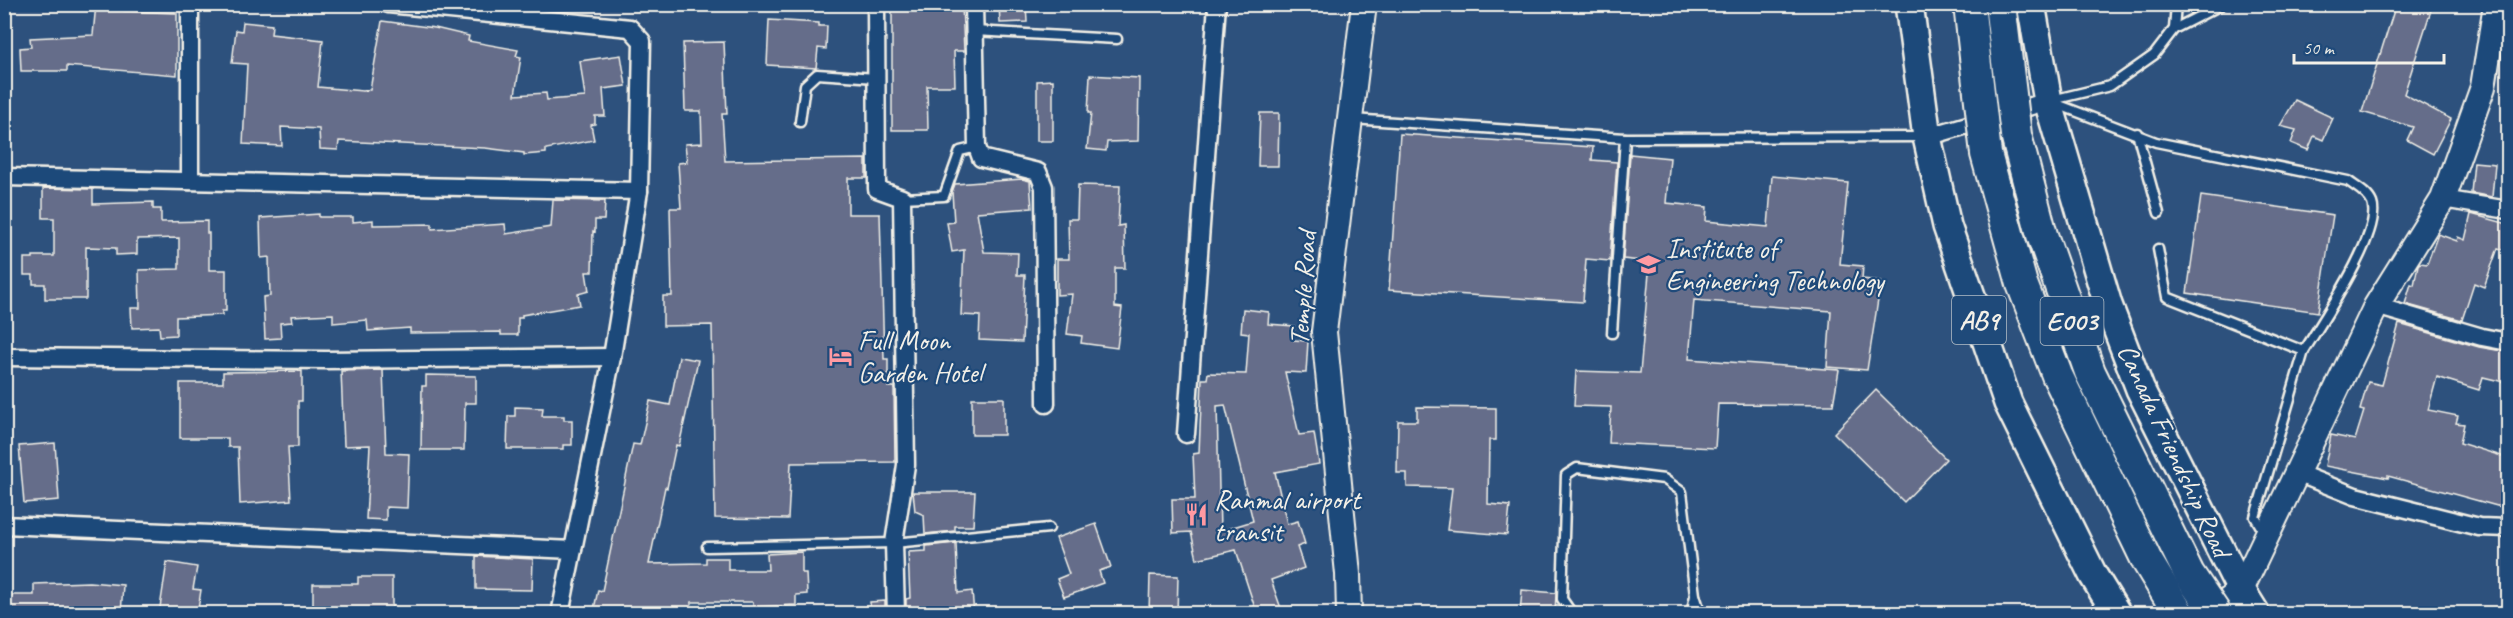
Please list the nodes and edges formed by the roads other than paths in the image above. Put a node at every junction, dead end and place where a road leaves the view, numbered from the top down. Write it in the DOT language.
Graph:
graph roads {
  1 [pos="190,4"];
  2 [pos="388,4"];
  3 [pos="876,4"];
  4 [pos="974,4"];
  5 [pos="1217,4"];
  6 [pos="1364,4"];
  7 [pos="1909,4"];
  8 [pos="1969,4"];
  9 [pos="2000,4"];
  10 [pos="2031,4"];
  11 [pos="2176,4"];
  12 [pos="2223,4"];
  13 [pos="2496,4"];
  14 [pos="2174,29"];
  15 [pos="974,31"];
  16 [pos="1117,39"];
  17 [pos="876,78"];
  18 [pos="2048,101"];
  19 [pos="1350,119"];
  20 [pos="800,122"];
  21 [pos="2137,133"];
  22 [pos="1927,137"];
  23 [pos="1625,138"];
  24 [pos="977,147"];
  25 [pos="4,177"];
  26 [pos="190,181"];
  27 [pos="639,191"];
  28 [pos="902,198"];
  29 [pos="2443,199"];
  30 [pos="2508,210"];
  31 [pos="2159,213"];
  32 [pos="2158,249"];
  33 [pos="2376,306"];
  34 [pos="1612,333"];
  35 [pos="2508,342"];
  36 [pos="2304,351"];
  37 [pos="4,357"];
  38 [pos="612,357"];
  39 [pos="1046,404"];
  40 [pos="1186,434"];
  41 [pos="2296,473"];
  42 [pos="4,525"];
  43 [pos="1049,528"];
  44 [pos="2508,528"];
  45 [pos="2267,538"];
  46 [pos="894,543"];
  47 [pos="707,547"];
  48 [pos="573,550"];
  49 [pos="2241,590"];
  50 [pos="1695,595"];
  51 [pos="560,614"];
  52 [pos="896,614"];
  53 [pos="1349,614"];
  54 [pos="1580,614"];
  55 [pos="1691,614"];
  56 [pos="1701,614"];
  57 [pos="2117,614"];
  58 [pos="2179,614"];
  59 [pos="2213,614"];
  60 [pos="2256,614"];
  1 -- 26 [label="street"];
  2 -- 27 [label="street"];
  3 -- 17 [label="street"];
  4 -- 15 [label="street"];
  5 -- 40 [label="street"];
  6 -- 19 [label="street, Temple Road"];
  7 -- 22 [label="main road, AB9"];
  8 -- 58 [label="highway, E003, bridge"];
  9 -- 59 [label="highway, E003, bridge"];
  10 -- 18 [label="main road, Canada Friendship Road"];
  11 -- 14 [label="lane"];
  12 -- 14 [label="lane"];
  13 -- 29 [label="street"];
  14 -- 18 [label="lane"];
  15 -- 16 [label="lane"];
  15 -- 24 [label="street"];
  17 -- 20 [label="lane"];
  17 -- 28 [label="street"];
  18 -- 21 [label="lane"];
  18 -- 22 [label="street"];
  18 -- 49 [label="main road, Canada Friendship Road"];
  19 -- 23 [label="lane"];
  19 -- 53 [label="street, Temple Road"];
  21 -- 31 [label="lane"];
  21 -- 36 [label="lane"];
  22 -- 23 [label="lane"];
  22 -- 57 [label="main road, AB9"];
  23 -- 34 [label="lane"];
  24 -- 28 [label="lane"];
  24 -- 39 [label="street"];
  25 -- 26 [label="street"];
  26 -- 27 [label="street"];
  27 -- 38 [label="street"];
  28 -- 46 [label="street"];
  29 -- 30 [label="street"];
  29 -- 33 [label="street"];
  32 -- 36 [label="lane"];
  33 -- 35 [label="street"];
  33 -- 41 [label="street"];
  36 -- 45 [label="lane"];
  37 -- 38 [label="street"];
  38 -- 48 [label="street"];
  41 -- 44 [label="street"];
  41 -- 45 [label="street"];
  42 -- 48 [label="street"];
  43 -- 46 [label="lane"];
  45 -- 49 [label="street"];
  46 -- 47 [label="lane"];
  46 -- 52 [label="street"];
  48 -- 51 [label="street"];
  49 -- 59 [label="street"];
  49 -- 60 [label="main road, Canada Friendship Road"];
  50 -- 54 [label="lane"];
  50 -- 55 [label="lane"];
  50 -- 56 [label="lane"];
}
